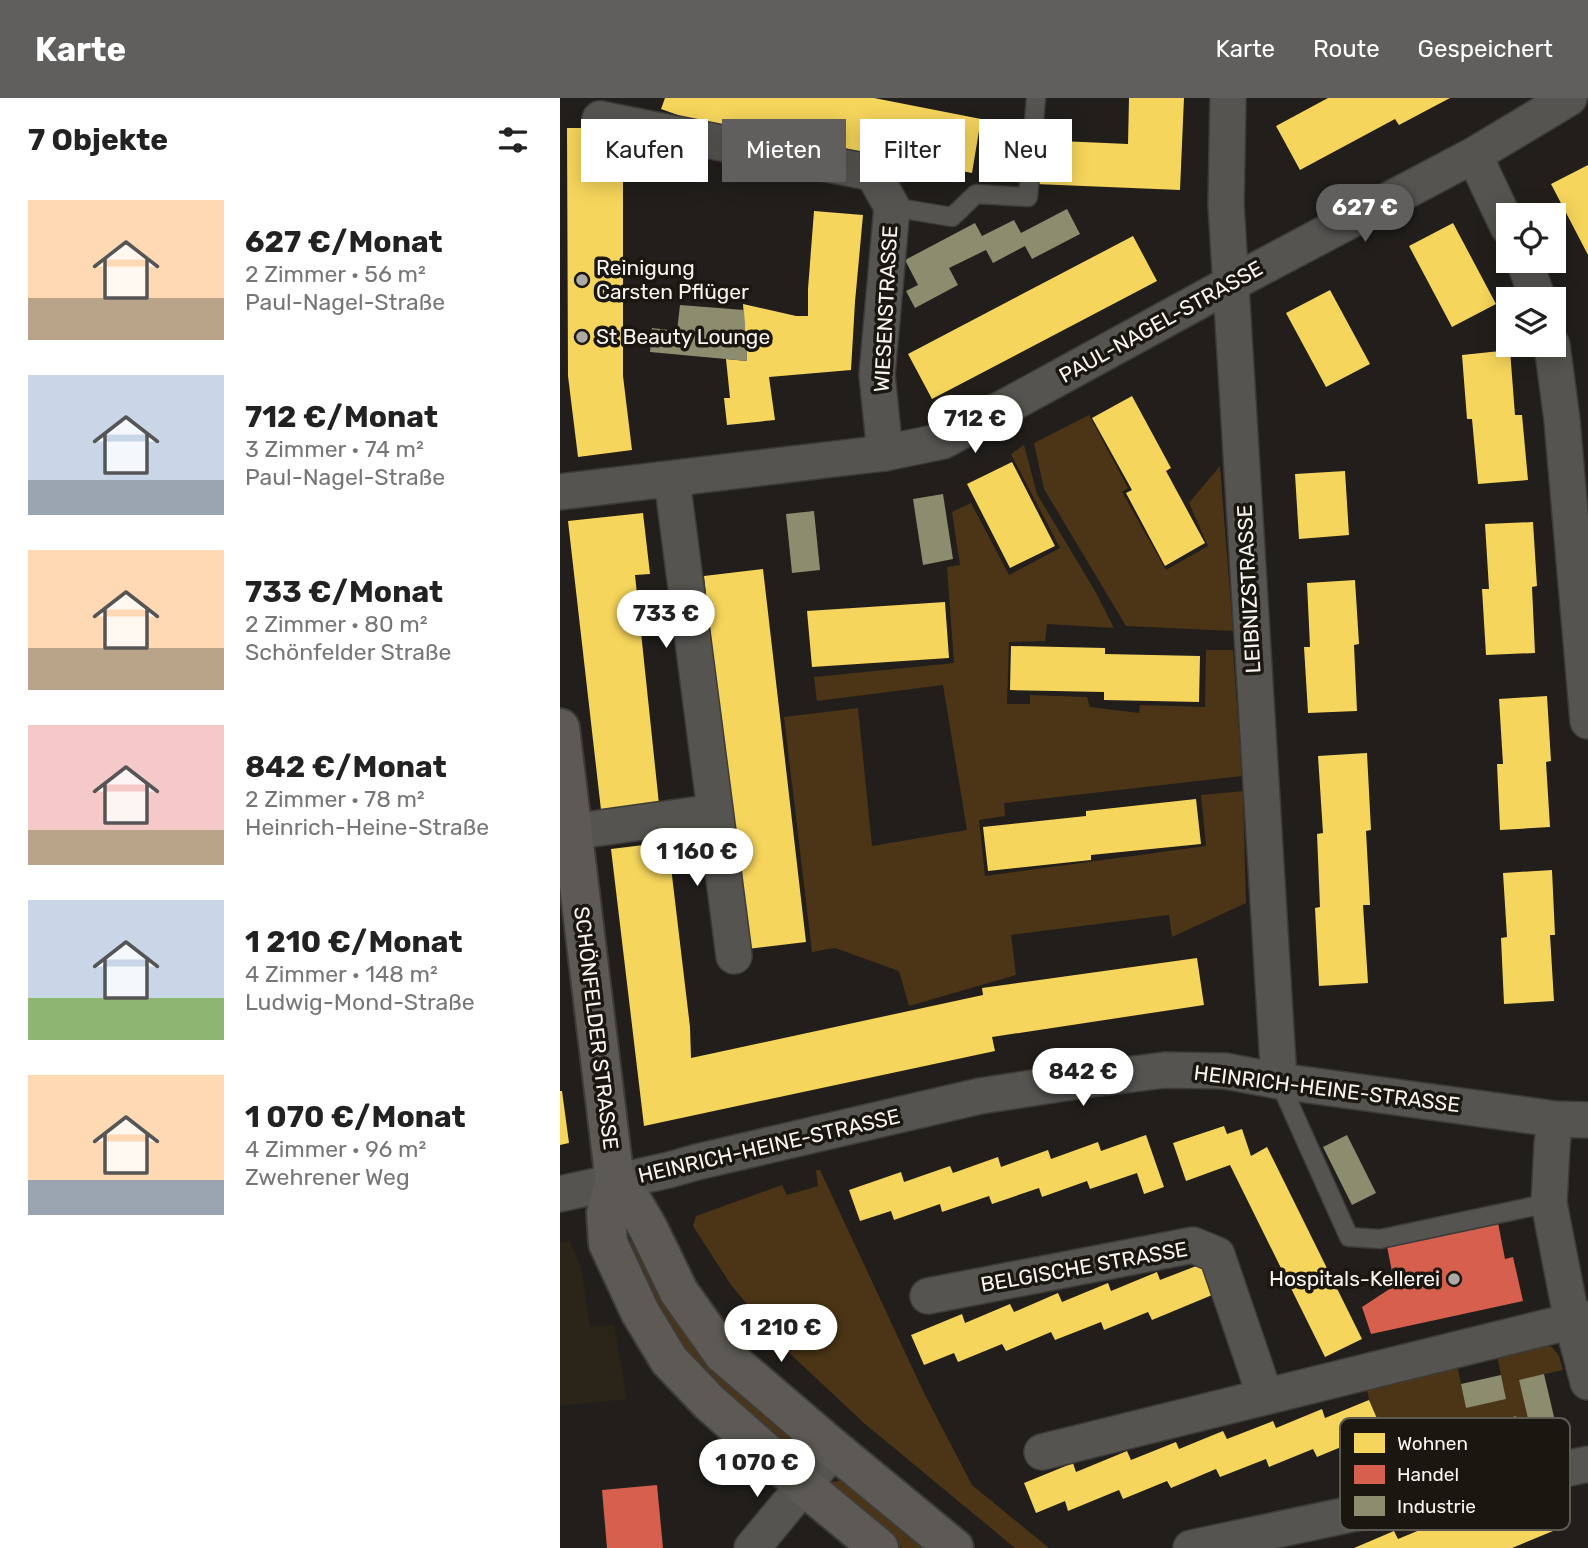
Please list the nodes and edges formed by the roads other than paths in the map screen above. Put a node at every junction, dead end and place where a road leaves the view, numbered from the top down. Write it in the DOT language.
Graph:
graph roads {
  1 [pos="1036,98"];
  2 [pos="1228,98"];
  3 [pos="1569,98"];
  4 [pos="708,140"];
  5 [pos="1474,155"];
  6 [pos="1497,203"];
  7 [pos="892,207"];
  8 [pos="1230,284"];
  9 [pos="1554,357"];
  10 [pos="885,453"];
  11 [pos="672,480"];
  12 [pos="560,492"];
  13 [pos="1588,721"];
  14 [pos="560,728"];
  15 [pos="715,812"];
  16 [pos="571,832"];
  17 [pos="734,956"];
  18 [pos="1279,1081"];
  19 [pos="1572,1119"];
  20 [pos="615,1182"];
  21 [pos="560,1194"];
  22 [pos="1549,1203"];
  23 [pos="928,1296"];
  24 [pos="1580,1320"];
  25 [pos="1588,1382"];
  26 [pos="1265,1396"];
  27 [pos="834,1450"];
  28 [pos="1042,1452"];
  29 [pos="1588,1464"];
  30 [pos="1570,1468"];
  31 [pos="804,1486"];
  32 [pos="1340,1516"];
  33 [pos="752,1548"];
  34 [pos="879,1548"];
  35 [pos="954,1548"];
  36 [pos="1191,1548"];
  1 -- 7 [label="lane, WIESENSTRASSE"];
  2 -- 8 [label="street, LEIBNIZSTRASSE"];
  3 -- 5 [label="street, PAUL-NAGEL-STRASSE"];
  4 -- 7 [label="street, WIESENSTRASSE"];
  5 -- 6 [label="street"];
  5 -- 8 [label="street, PAUL-NAGEL-STRASSE"];
  7 -- 10 [label="street, WIESENSTRASSE"];
  8 -- 10 [label="street, PAUL-NAGEL-STRASSE"];
  8 -- 18 [label="street, LEIBNIZSTRASSE"];
  9 -- 13 [label="street"];
  10 -- 11 [label="street, PAUL-NAGEL-STRASSE"];
  11 -- 12 [label="street, PAUL-NAGEL-STRASSE"];
  11 -- 15 [label="street"];
  14 -- 16 [label="main road, SCHÖNFELDER STRASSE"];
  15 -- 16 [label="street"];
  15 -- 17 [label="street"];
  16 -- 20 [label="main road, SCHÖNFELDER STRASSE"];
  18 -- 19 [label="street, HEINRICH-HEINE-STRASSE"];
  18 -- 20 [label="street, HEINRICH-HEINE-STRASSE"];
  18 -- 22 [label="lane"];
  19 -- 22 [label="street"];
  20 -- 21 [label="street, HEINRICH-HEINE-STRASSE"];
  20 -- 27 [label="main road"];
  20 -- 31 [label="main road"];
  22 -- 24 [label="street"];
  23 -- 26 [label="street, BELGISCHE STRASSE"];
  24 -- 25 [label="street"];
  24 -- 26 [label="street"];
  26 -- 28 [label="street"];
  27 -- 31 [label="street"];
  27 -- 35 [label="main road"];
  29 -- 30 [label="street"];
  31 -- 33 [label="street"];
  31 -- 34 [label="main road"];
  32 -- 36 [label="street"];
}
